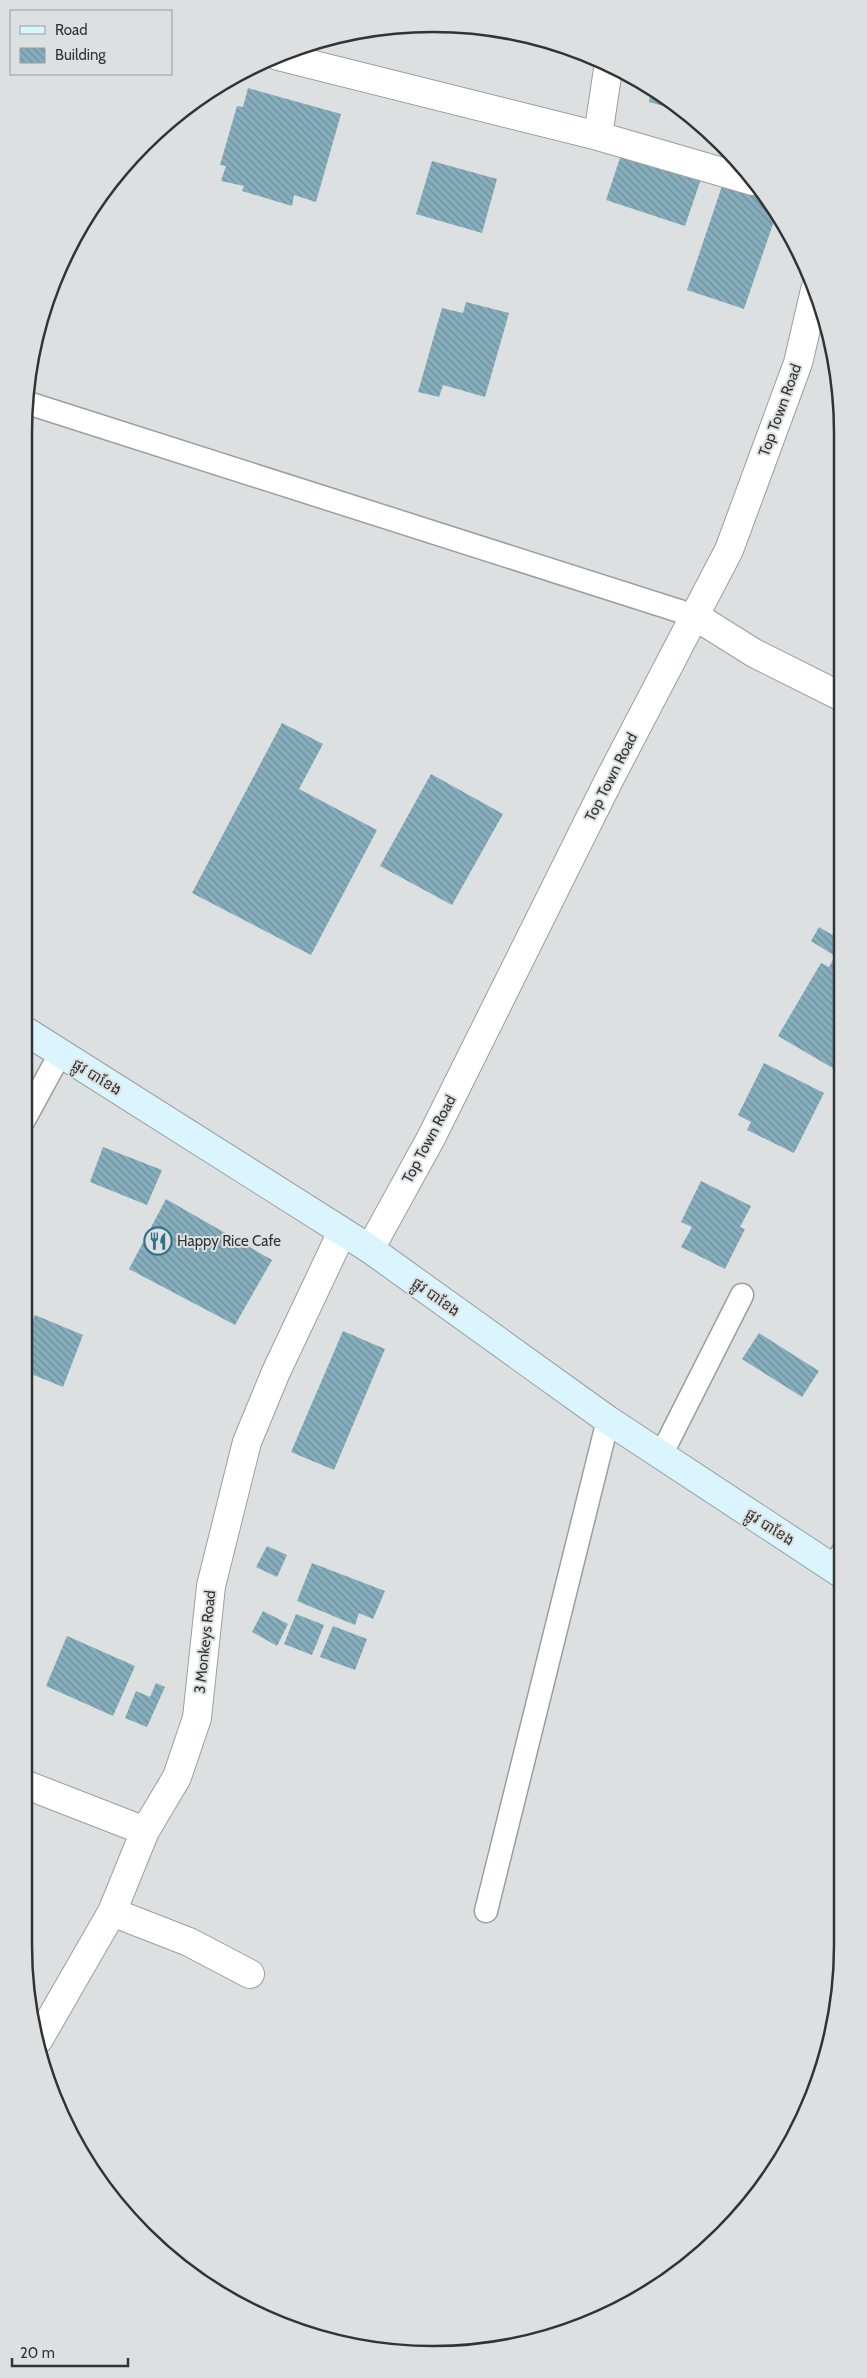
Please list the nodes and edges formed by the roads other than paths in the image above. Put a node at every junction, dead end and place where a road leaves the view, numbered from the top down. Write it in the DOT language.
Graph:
graph roads {
  1 [pos="291,59"];
  2 [pos="607,72"];
  3 [pos="598,136"];
  4 [pos="743,178"];
  5 [pos="813,304"];
  6 [pos="33,405"];
  7 [pos="695,616"];
  8 [pos="834,693"];
  9 [pos="32,1035"];
  10 [pos="60,1054"];
  11 [pos="32,1105"];
  12 [pos="342,1232"];
  13 [pos="370,1249"];
  14 [pos="742,1295"];
  15 [pos="608,1420"];
  16 [pos="661,1455"];
  17 [pos="834,1562"];
  18 [pos="32,1787"];
  19 [pos="145,1831"];
  20 [pos="486,1911"];
  21 [pos="112,1912"];
  22 [pos="250,1974"];
  23 [pos="42,2033"];
  1 -- 3 [label="street"];
  2 -- 3 [label="street"];
  3 -- 4 [label="street"];
  5 -- 7 [label="street, Top Town Road"];
  6 -- 7 [label="lane"];
  7 -- 8 [label="street"];
  7 -- 13 [label="street, Top Town Road"];
  9 -- 10 [label="street, ផ្លូវ បាខែង"];
  10 -- 11 [label="lane"];
  10 -- 12 [label="street, ផ្លូវ បាខែង"];
  12 -- 13 [label="street, ផ្លូវ បាខែង"];
  12 -- 19 [label="street, 3 Monkeys Road"];
  13 -- 15 [label="street, ផ្លូវ បាខែង"];
  14 -- 16 [label="lane"];
  15 -- 16 [label="street, ផ្លូវ បាខែង"];
  15 -- 20 [label="lane"];
  16 -- 17 [label="street, ផ្លូវ បាខែង"];
  18 -- 19 [label="street"];
  19 -- 21 [label="street, 3 Monkeys Road"];
  21 -- 22 [label="street"];
  21 -- 23 [label="street, 3 Monkeys Road"];
}
